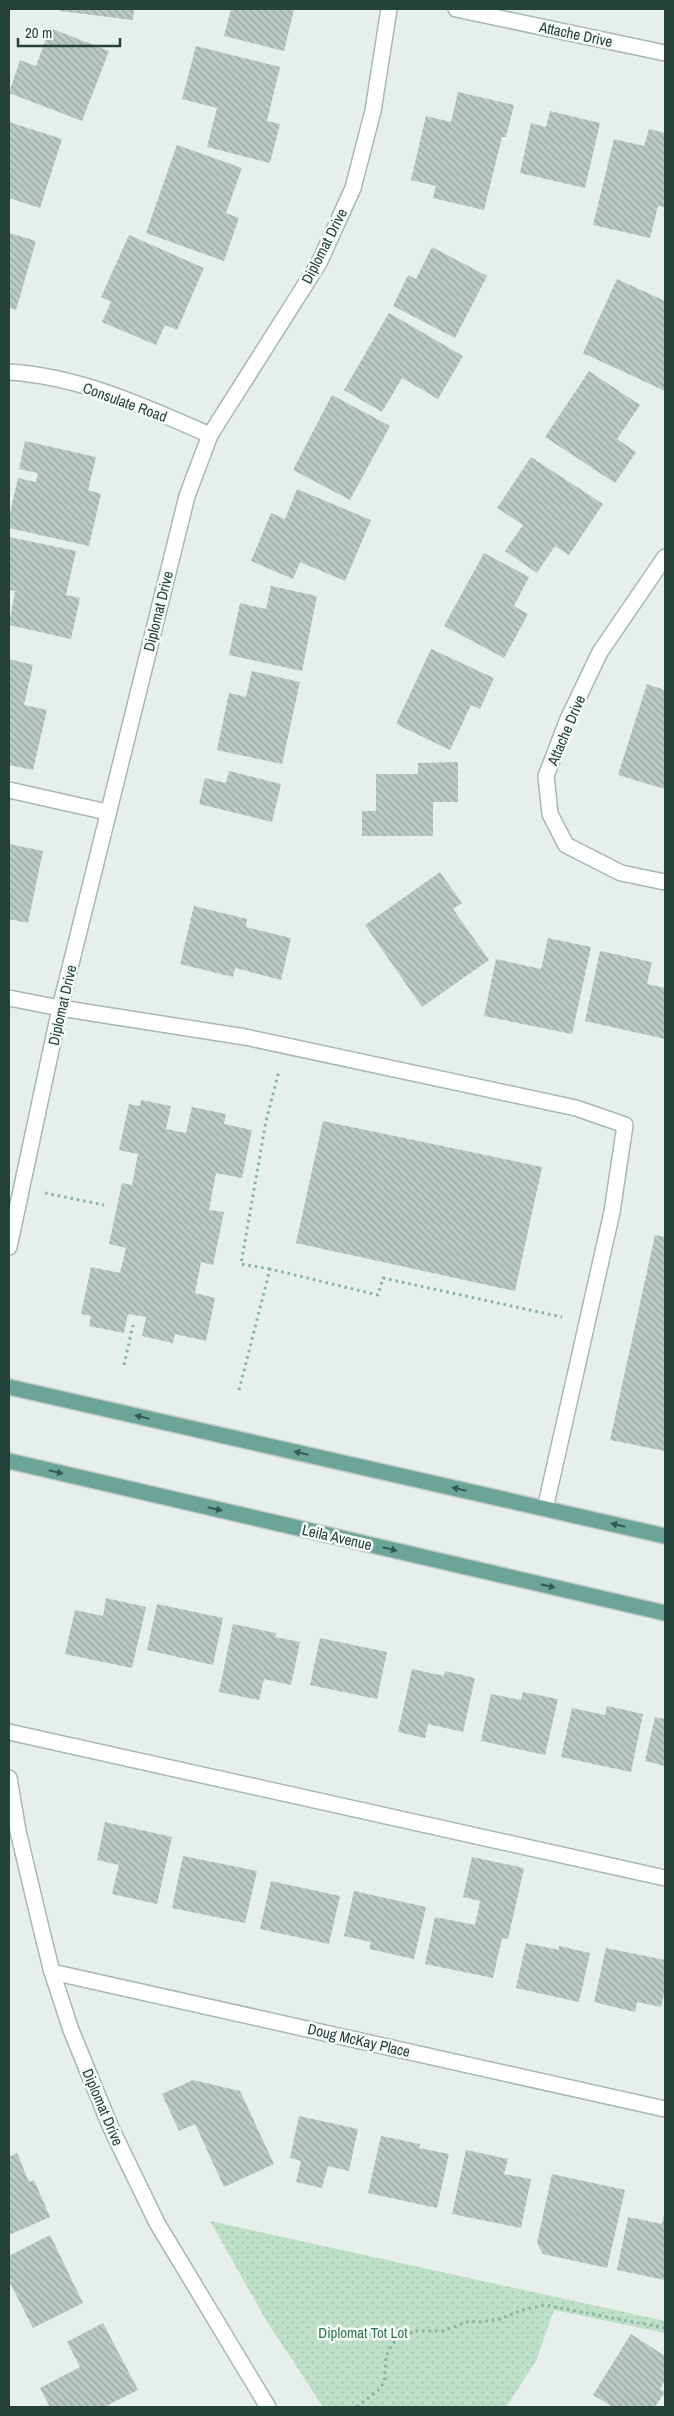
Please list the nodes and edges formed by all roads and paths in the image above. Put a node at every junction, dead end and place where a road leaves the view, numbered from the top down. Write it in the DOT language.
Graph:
graph roads {
  1 [pos="389,9"];
  2 [pos="456,9"];
  3 [pos="665,52"];
  4 [pos="9,372"];
  5 [pos="210,435"];
  6 [pos="665,557"];
  7 [pos="9,790"];
  8 [pos="107,812"];
  9 [pos="665,882"];
  10 [pos="9,998"];
  11 [pos="60,1008"];
  12 [pos="286,1046"];
  13 [pos="21,1189"];
  14 [pos="104,1205"];
  15 [pos="9,1247"];
  16 [pos="270,1270"];
  17 [pos="587,1322"];
  18 [pos="133,1325"];
  19 [pos="124,1365"];
  20 [pos="9,1387"];
  21 [pos="239,1390"];
  22 [pos="9,1462"];
  23 [pos="545,1509"];
  24 [pos="665,1536"];
  25 [pos="665,1613"];
  26 [pos="9,1732"];
  27 [pos="9,1778"];
  28 [pos="665,1878"];
  29 [pos="52,1972"];
  30 [pos="665,2109"];
  31 [pos="665,2328"];
  32 [pos="268,2407"];
  33 [pos="357,2407"];
  1 -- 5 [label="street, Diplomat Drive"];
  2 -- 3 [label="street, Attache Drive"];
  4 -- 5 [label="street, Consulate Road"];
  5 -- 8 [label="street, Diplomat Drive"];
  6 -- 9 [label="street, Attache Drive"];
  7 -- 8 [label="street"];
  8 -- 11 [label="street, Diplomat Drive"];
  10 -- 11 [label="street"];
  11 -- 12 [label="street"];
  11 -- 13 [label="street, Diplomat Drive"];
  12 -- 16 [label="path"];
  12 -- 17 [label="street"];
  13 -- 14 [label="path"];
  13 -- 15 [label="street, Diplomat Drive"];
  16 -- 17 [label="path"];
  16 -- 21 [label="path"];
  17 -- 23 [label="street"];
  18 -- 19 [label="path"];
  23 -- 20 [label="main road, one-way"];
  22 -- 25 [label="main road, Leila Avenue, one-way"];
  24 -- 23 [label="main road, one-way"];
  26 -- 28 [label="street"];
  27 -- 29 [label="street, Diplomat Drive"];
  29 -- 30 [label="street, Doug McKay Place"];
  29 -- 32 [label="street, Diplomat Drive"];
  31 -- 33 [label="path"];
}
